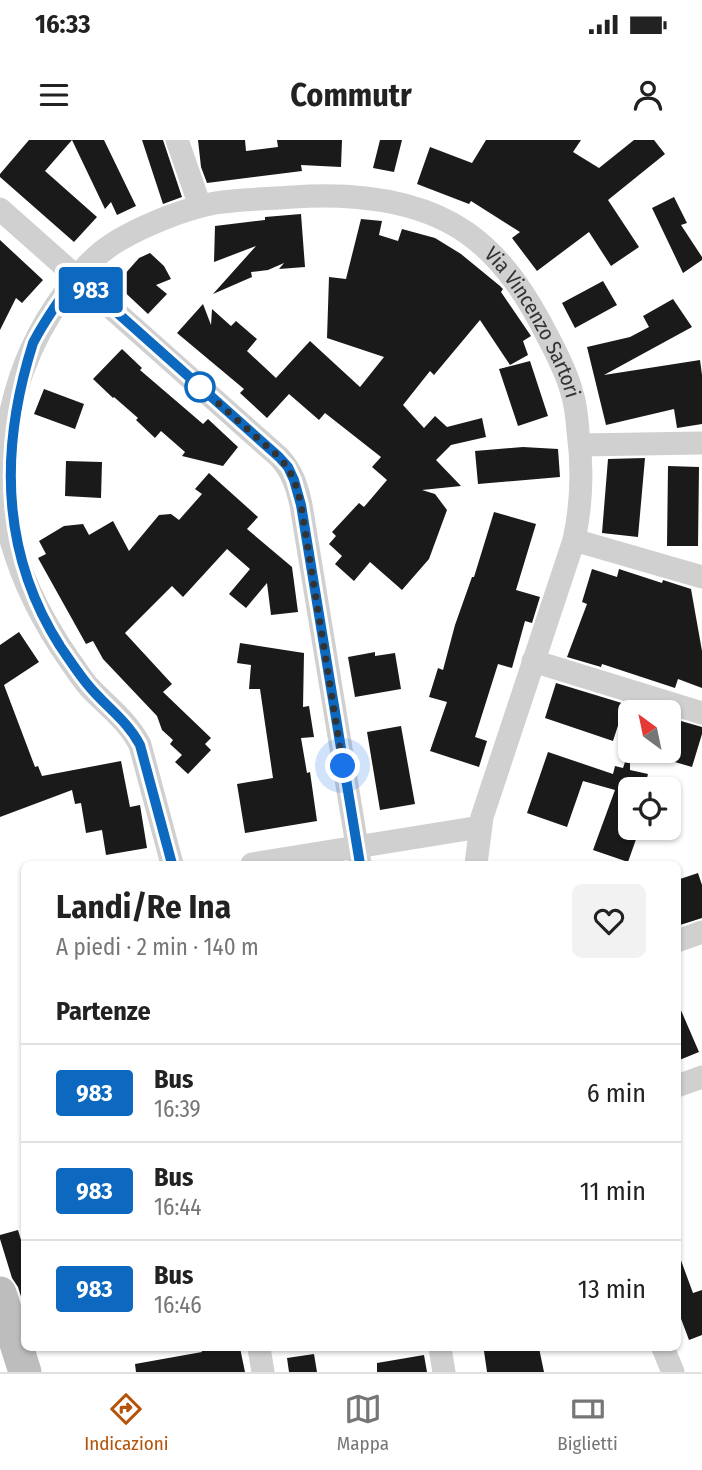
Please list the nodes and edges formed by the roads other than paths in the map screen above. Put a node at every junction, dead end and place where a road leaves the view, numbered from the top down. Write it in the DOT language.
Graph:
graph roads {
  1 [pos="177,140"];
  2 [pos="200,206"];
  3 [pos="0,209"];
  4 [pos="76,276"];
  5 [pos="702,443"];
  6 [pos="580,445"];
  7 [pos="574,540"];
  8 [pos="702,577"];
  9 [pos="533,661"];
  10 [pos="702,713"];
  11 [pos="480,827"];
  12 [pos="358,855"];
  13 [pos="171,861"];
  14 [pos="287,861"];
  15 [pos="476,861"];
  16 [pos="702,932"];
  17 [pos="681,940"];
  18 [pos="702,1077"];
  19 [pos="681,1085"];
  20 [pos="0,1293"];
  21 [pos="260,1351"];
  22 [pos="440,1351"];
  23 [pos="664,1351"];
  24 [pos="25,1372"];
  25 [pos="263,1372"];
  26 [pos="444,1372"];
  27 [pos="673,1372"];
  1 -- 2 [label="street"];
  2 -- 4 [label="street, Via Vincenzo Sartori"];
  2 -- 6 [label="street, Via Vincenzo Sartori"];
  3 -- 4 [label="street"];
  4 -- 12 [label="street"];
  4 -- 13 [label="street, Via Vincenzo Sartori"];
  5 -- 6 [label="street"];
  6 -- 7 [label="street, Via Vincenzo Sartori"];
  7 -- 8 [label="street"];
  7 -- 9 [label="street, Via Vincenzo Sartori"];
  9 -- 10 [label="street"];
  9 -- 11 [label="street, Via Vincenzo Sartori"];
  11 -- 12 [label="street"];
  11 -- 15 [label="street, Via Vincenzo Sartori"];
  12 -- 14 [label="street"];
  16 -- 17 [label="street"];
  18 -- 19 [label="street"];
  20 -- 24 [label="street"];
  21 -- 25 [label="street"];
  22 -- 26 [label="street"];
  23 -- 27 [label="street"];
}
